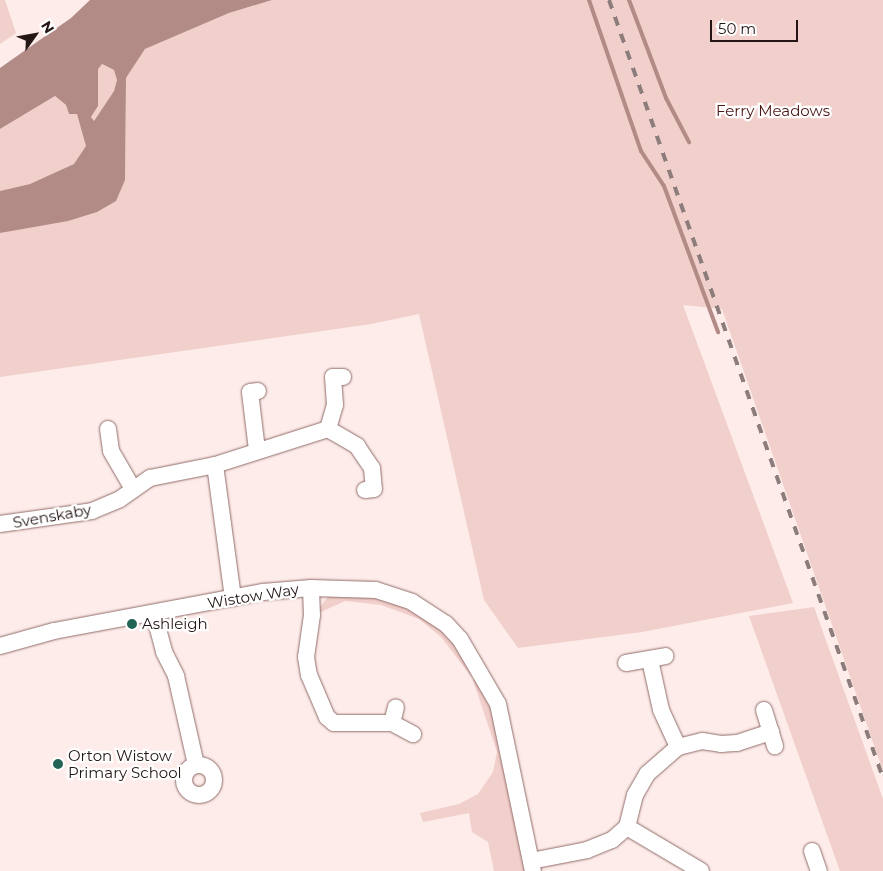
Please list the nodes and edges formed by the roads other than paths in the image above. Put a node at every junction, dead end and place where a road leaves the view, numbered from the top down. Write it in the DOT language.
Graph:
graph roads {
  1 [pos="334,377"];
  2 [pos="251,392"];
  3 [pos="108,429"];
  4 [pos="328,429"];
  5 [pos="257,450"];
  6 [pos="215,465"];
  7 [pos="133,489"];
  8 [pos="365,490"];
  9 [pos="0,524"];
  10 [pos="312,588"];
  11 [pos="233,598"];
  12 [pos="154,614"];
  13 [pos="0,646"];
  14 [pos="626,663"];
  15 [pos="764,710"];
  16 [pos="413,734"];
  17 [pos="678,747"];
  18 [pos="196,765"];
  19 [pos="627,827"];
  20 [pos="812,851"];
  21 [pos="532,866"];
  22 [pos="817,870"];
  23 [pos="701,871"];
  1 -- 4 [label="street"];
  2 -- 5 [label="street"];
  3 -- 7 [label="street"];
  4 -- 5 [label="street, Svenskaby"];
  4 -- 8 [label="street"];
  5 -- 6 [label="street, Svenskaby"];
  6 -- 7 [label="street, Svenskaby"];
  6 -- 11 [label="street"];
  7 -- 9 [label="street, Svenskaby"];
  10 -- 11 [label="street, Wistow Way"];
  10 -- 16 [label="street"];
  10 -- 21 [label="street, Wistow Way"];
  11 -- 12 [label="street, Wistow Way"];
  12 -- 13 [label="street, Wistow Way"];
  12 -- 18 [label="street"];
  14 -- 17 [label="street"];
  15 -- 17 [label="street"];
  17 -- 19 [label="street"];
  19 -- 21 [label="street"];
  19 -- 23 [label="street"];
  20 -- 22 [label="street"];
}
